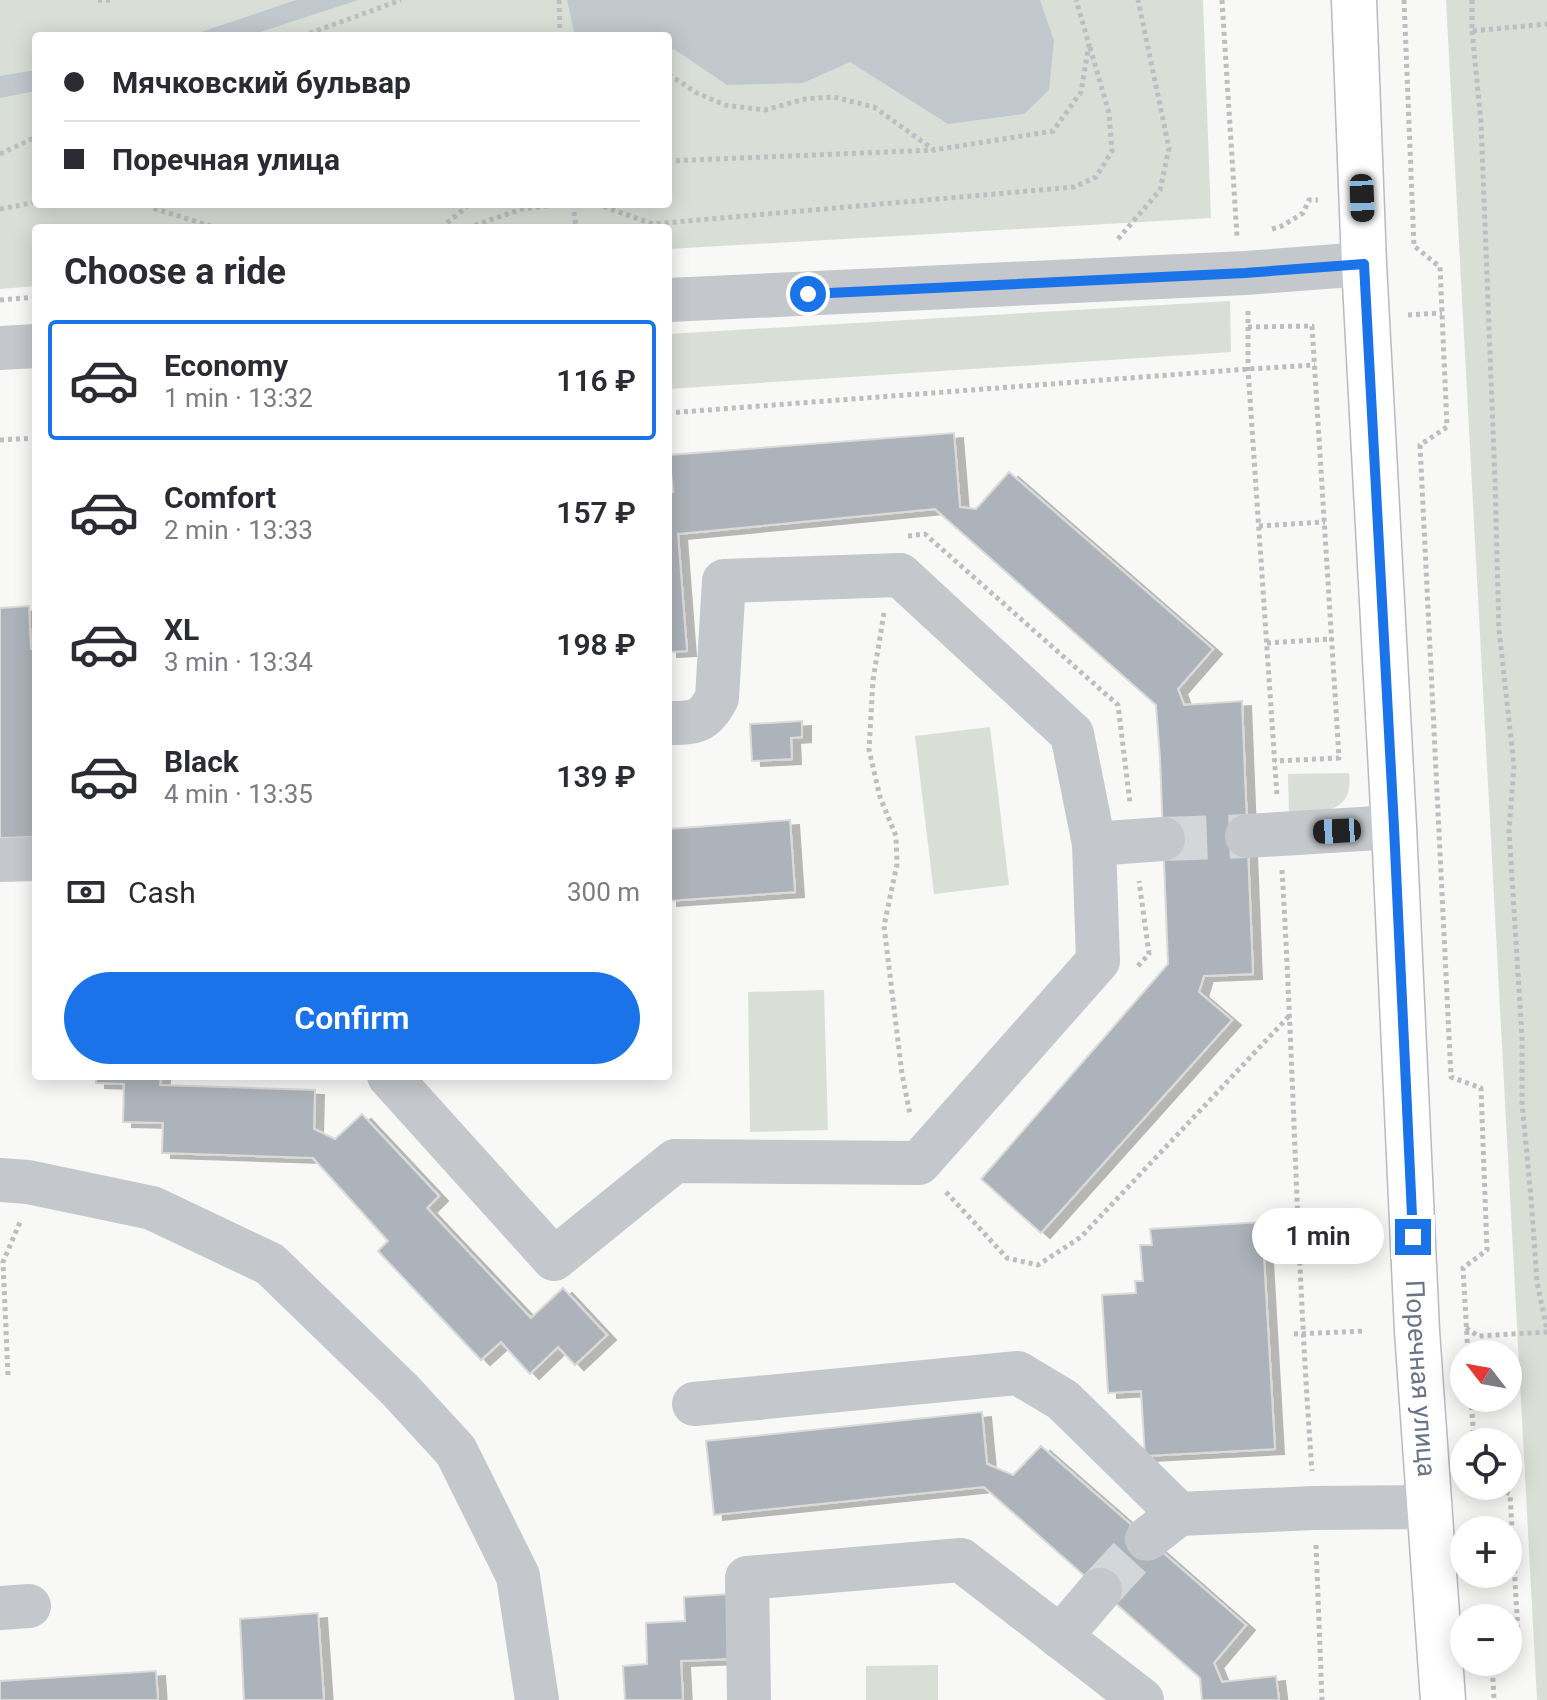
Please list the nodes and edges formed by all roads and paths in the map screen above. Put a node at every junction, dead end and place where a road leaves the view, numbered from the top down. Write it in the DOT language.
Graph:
graph roads {
  1 [pos="98,0"];
  2 [pos="113,0"];
  3 [pos="401,0"];
  4 [pos="559,0"];
  5 [pos="1076,0"];
  6 [pos="1138,0"];
  7 [pos="1222,0"];
  8 [pos="1354,0"];
  9 [pos="1404,0"];
  10 [pos="1472,0"];
  11 [pos="1547,24"];
  12 [pos="1472,31"];
  13 [pos="313,32"];
  14 [pos="560,32"];
  15 [pos="1089,44"];
  16 [pos="672,77"];
  17 [pos="32,139"];
  18 [pos="934,150"];
  19 [pos="0,154"];
  20 [pos="672,161"];
  21 [pos="1318,200"];
  22 [pos="32,203"];
  23 [pos="154,208"];
  24 [pos="465,208"];
  25 [pos="530,208"];
  26 [pos="607,208"];
  27 [pos="0,209"];
  28 [pos="204,224"];
  29 [pos="446,224"];
  30 [pos="479,224"];
  31 [pos="653,224"];
  32 [pos="653,224"];
  33 [pos="1263,232"];
  34 [pos="1236,233"];
  35 [pos="1249,233"];
  36 [pos="1114,243"];
  37 [pos="1240,245"];
  38 [pos="1364,264"];
  39 [pos="32,297"];
  40 [pos="0,300"];
  41 [pos="672,300"];
  42 [pos="1249,307"];
  43 [pos="1442,313"];
  44 [pos="1408,315"];
  45 [pos="1248,327"];
  46 [pos="32,346"];
  47 [pos="0,348"];
  48 [pos="1315,365"];
  49 [pos="1248,369"];
  50 [pos="672,413"];
  51 [pos="32,438"];
  52 [pos="0,440"];
  53 [pos="1325,522"];
  54 [pos="1259,526"];
  55 [pos="897,556"];
  56 [pos="1332,639"];
  57 [pos="1267,643"];
  58 [pos="672,723"];
  59 [pos="1275,761"];
  60 [pos="1394,827"];
  61 [pos="1264,835"];
  62 [pos="1131,841"];
  63 [pos="32,859"];
  64 [pos="0,860"];
  65 [pos="1138,966"];
  66 [pos="1290,1014"];
  67 [pos="393,1080"];
  68 [pos="919,1163"];
  69 [pos="14,1181"];
  70 [pos="1466,1328"];
  71 [pos="1366,1331"];
  72 [pos="1547,1331"];
  73 [pos="1298,1334"];
  74 [pos="1467,1340"];
  75 [pos="8,1375"];
  76 [pos="694,1404"];
  77 [pos="1510,1500"];
  78 [pos="1430,1507"];
  79 [pos="1314,1508"];
  80 [pos="1100,1590"];
  81 [pos="1516,1604"];
  82 [pos="1060,1637"];
  83 [pos="1493,1676"];
  84 [pos="537,1700"];
  85 [pos="749,1700"];
  86 [pos="1142,1700"];
  87 [pos="1322,1700"];
  88 [pos="1443,1700"];
  89 [pos="1494,1700"];
  1 -- 2 [label="path"];
  3 -- 13 [label="path"];
  4 -- 14 [label="path"];
  5 -- 15 [label="path"];
  6 -- 36 [label="path"];
  7 -- 34 [label="path"];
  8 -- 38 [label="main road, Поречная улица"];
  9 -- 43 [label="path"];
  10 -- 12 [label="path"];
  11 -- 12 [label="path"];
  12 -- 72 [label="path"];
  15 -- 18 [label="path"];
  15 -- 32 [label="path"];
  16 -- 18 [label="path"];
  17 -- 19 [label="path"];
  18 -- 20 [label="path"];
  21 -- 33 [label="path"];
  22 -- 27 [label="path"];
  23 -- 28 [label="path"];
  24 -- 29 [label="path"];
  25 -- 30 [label="path"];
  26 -- 31 [label="path"];
  34 -- 35 [label="path"];
  34 -- 37 [label="path"];
  38 -- 41 [label="street"];
  38 -- 60 [label="main road, Поречная улица"];
  39 -- 40 [label="path"];
  42 -- 45 [label="path"];
  43 -- 44 [label="path"];
  43 -- 70 [label="path"];
  45 -- 48 [label="path"];
  45 -- 49 [label="path"];
  46 -- 47 [label="street"];
  48 -- 49 [label="path"];
  48 -- 53 [label="path"];
  49 -- 50 [label="path"];
  49 -- 54 [label="path"];
  51 -- 52 [label="path"];
  53 -- 54 [label="path"];
  53 -- 56 [label="path"];
  54 -- 57 [label="path"];
  55 -- 58 [label="street"];
  55 -- 62 [label="street"];
  55 -- 62 [label="path"];
  55 -- 68 [label="path"];
  56 -- 57 [label="path"];
  56 -- 59 [label="path"];
  57 -- 59 [label="path"];
  59 -- 61 [label="path"];
  60 -- 61 [label="street"];
  60 -- 78 [label="main road, Поречная улица"];
  61 -- 66 [label="path"];
  62 -- 65 [label="path"];
  62 -- 68 [label="street"];
  63 -- 64 [label="street"];
  66 -- 68 [label="path"];
  66 -- 73 [label="path"];
  67 -- 68 [label="street"];
  69 -- 75 [label="path"];
  69 -- 84 [label="street"];
  70 -- 72 [label="path"];
  70 -- 74 [label="path"];
  71 -- 73 [label="path"];
  73 -- 79 [label="path"];
  76 -- 79 [label="street"];
  77 -- 81 [label="path"];
  78 -- 79 [label="street"];
  78 -- 88 [label="main road, Поречная улица"];
  79 -- 87 [label="path"];
  80 -- 82 [label="street"];
  82 -- 85 [label="street"];
  82 -- 86 [label="street"];
  83 -- 89 [label="path"];
}
